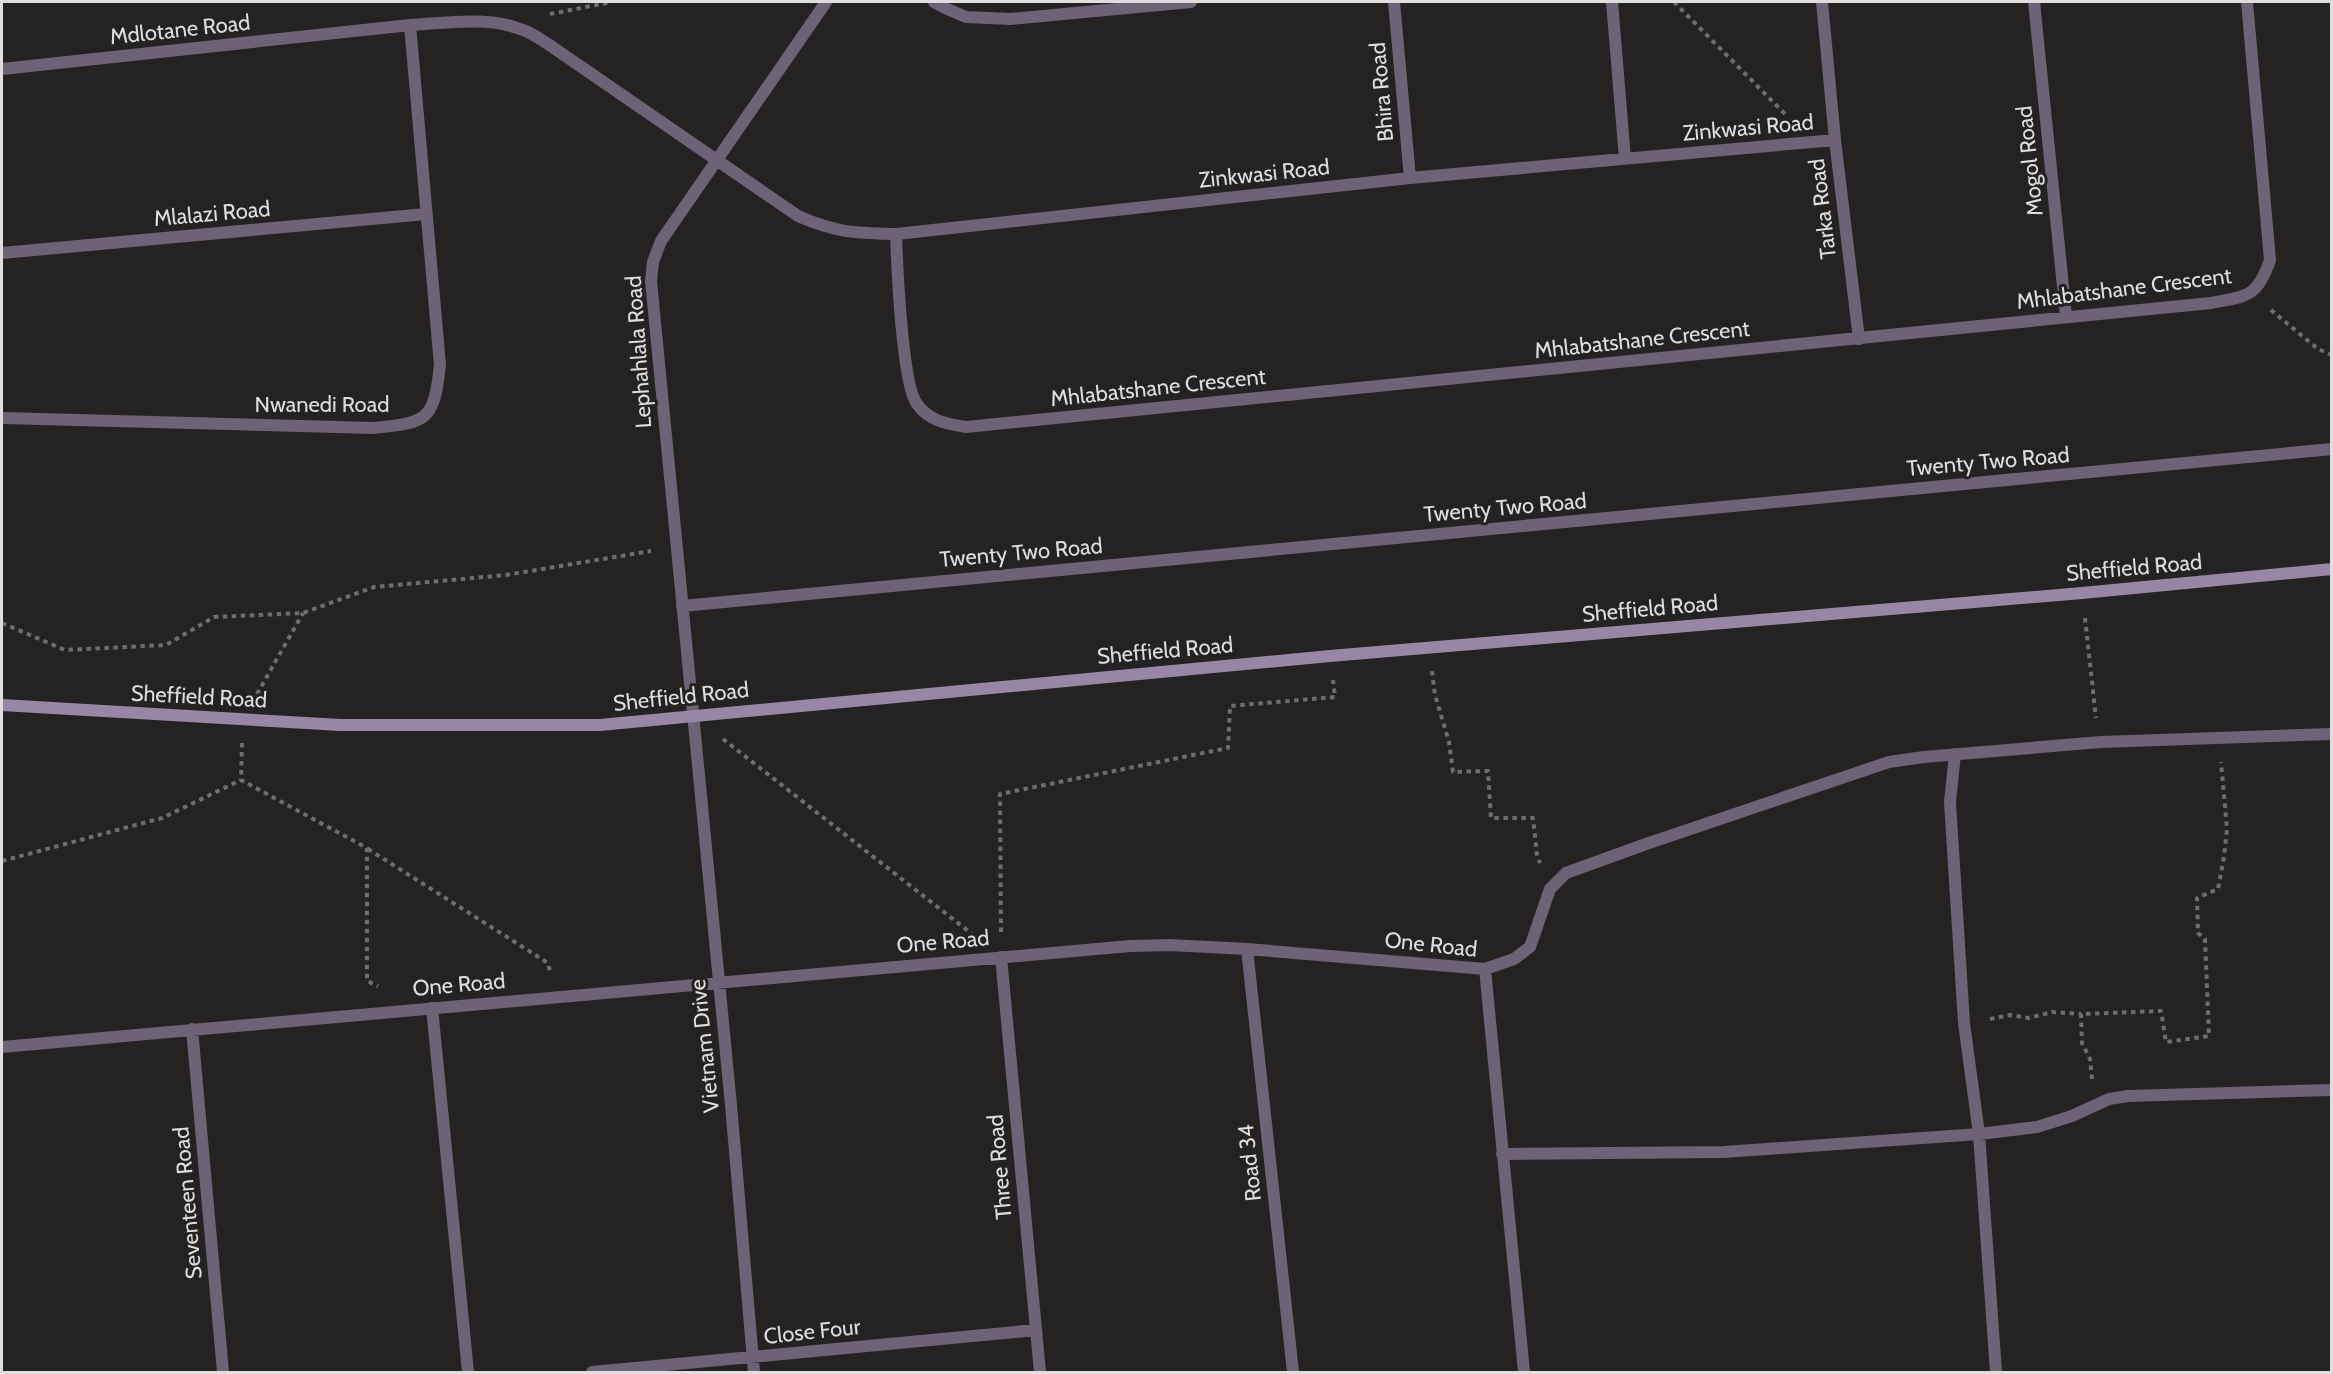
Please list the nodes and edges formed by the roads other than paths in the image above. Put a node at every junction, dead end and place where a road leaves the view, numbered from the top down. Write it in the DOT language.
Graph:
graph roads {
  1 [pos="826,2"];
  2 [pos="934,2"];
  3 [pos="1191,2"];
  4 [pos="1394,2"];
  5 [pos="1612,2"];
  6 [pos="1822,2"];
  7 [pos="2034,2"];
  8 [pos="2247,2"];
  9 [pos="411,25"];
  10 [pos="2,69"];
  11 [pos="1835,140"];
  12 [pos="1625,159"];
  13 [pos="717,162"];
  14 [pos="1410,178"];
  15 [pos="426,214"];
  16 [pos="896,234"];
  17 [pos="2,254"];
  18 [pos="2066,316"];
  19 [pos="1859,339"];
  20 [pos="2,418"];
  21 [pos="2331,449"];
  22 [pos="2331,569"];
  23 [pos="682,606"];
  24 [pos="2,705"];
  25 [pos="693,716"];
  26 [pos="2331,734"];
  27 [pos="1955,754"];
  28 [pos="1247,949"];
  29 [pos="1001,957"];
  30 [pos="1485,969"];
  31 [pos="718,982"];
  32 [pos="432,1008"];
  33 [pos="192,1029"];
  34 [pos="2,1047"];
  35 [pos="2331,1090"];
  36 [pos="1979,1134"];
  37 [pos="1502,1154"];
  38 [pos="1036,1330"];
  39 [pos="752,1358"];
  40 [pos="223,1372"];
  41 [pos="468,1372"];
  42 [pos="592,1372"];
  43 [pos="754,1372"];
  44 [pos="1040,1372"];
  45 [pos="1293,1372"];
  46 [pos="1524,1372"];
  47 [pos="1996,1372"];
  1 -- 13 [label="street, Lephahlala Road"];
  2 -- 3 [label="street"];
  4 -- 14 [label="street, Bhira Road"];
  5 -- 12 [label="street"];
  6 -- 11 [label="street, Tarka Road"];
  7 -- 18 [label="street, Mogol Road"];
  8 -- 18 [label="street, Mhlabatshane Crescent"];
  9 -- 10 [label="street, Mdlotane Road"];
  9 -- 13 [label="street, Mdlotane Road"];
  9 -- 15 [label="street, Nwanedi Road"];
  11 -- 12 [label="street, Zinkwasi Road"];
  11 -- 19 [label="street, Tarka Road"];
  12 -- 14 [label="street, Zinkwasi Road"];
  13 -- 16 [label="street, Zinkwasi Road"];
  13 -- 23 [label="street, Lephahlala Road"];
  14 -- 16 [label="street, Zinkwasi Road"];
  15 -- 17 [label="street, Mlalazi Road"];
  15 -- 20 [label="street, Nwanedi Road"];
  16 -- 19 [label="street, Mhlabatshane Crescent"];
  18 -- 19 [label="street, Mhlabatshane Crescent"];
  21 -- 23 [label="street, Twenty Two Road"];
  22 -- 25 [label="street, Sheffield Road"];
  23 -- 25 [label="street, Lephahlala Road"];
  24 -- 25 [label="street, Sheffield Road"];
  25 -- 31 [label="street, Vietnam Drive"];
  26 -- 27 [label="street"];
  27 -- 30 [label="street"];
  27 -- 36 [label="street"];
  28 -- 29 [label="street, One Road"];
  28 -- 30 [label="street, One Road"];
  28 -- 45 [label="street, Road 34"];
  29 -- 31 [label="street, One Road"];
  29 -- 38 [label="street, Three Road"];
  30 -- 37 [label="street, One Road"];
  31 -- 32 [label="street, One Road"];
  31 -- 39 [label="street, Vietnam Drive"];
  32 -- 33 [label="street, One Road"];
  32 -- 41 [label="street"];
  33 -- 34 [label="street, One Road"];
  33 -- 40 [label="street, Seventeen Road"];
  35 -- 36 [label="street"];
  36 -- 37 [label="street"];
  36 -- 47 [label="street"];
  37 -- 46 [label="street, One Road"];
  38 -- 39 [label="street, Close Four"];
  38 -- 44 [label="street, Three Road"];
  39 -- 42 [label="street, Close Four"];
  39 -- 43 [label="street, Vietnam Drive"];
}
